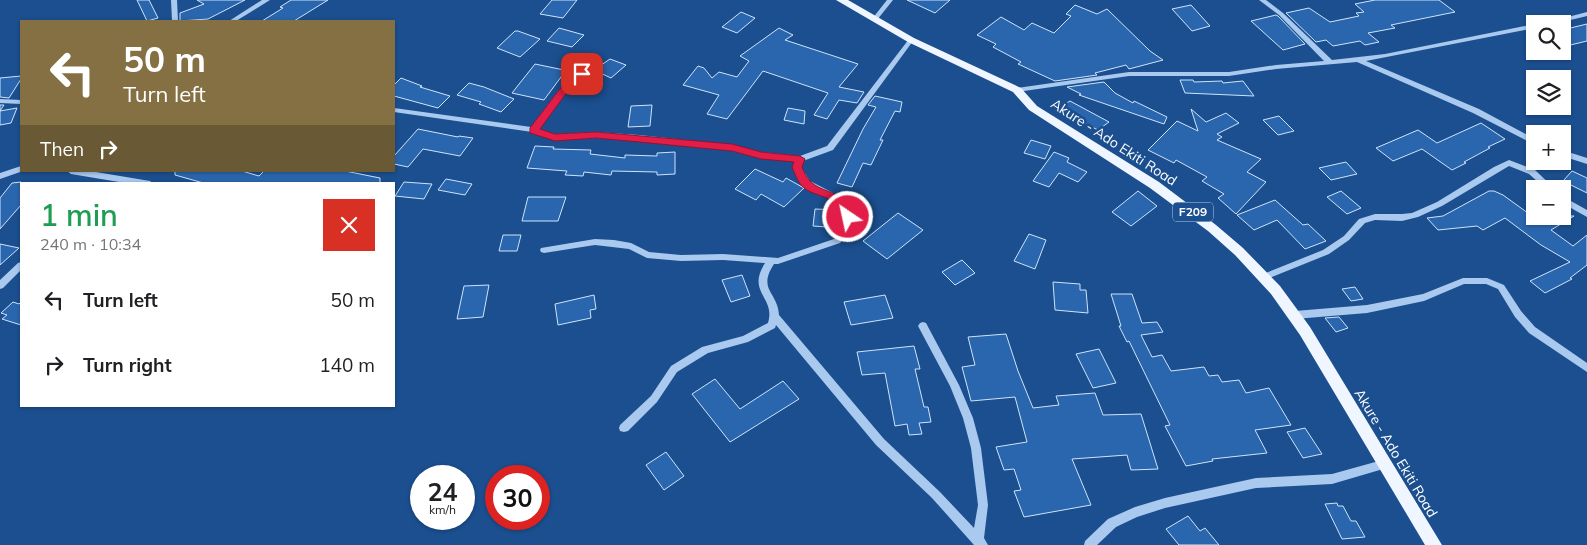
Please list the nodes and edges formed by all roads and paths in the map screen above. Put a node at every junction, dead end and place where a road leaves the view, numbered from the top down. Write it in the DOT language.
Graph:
graph roads {
  1 [pos="174,0"];
  2 [pos="267,0"];
  3 [pos="841,0"];
  4 [pos="890,0"];
  5 [pos="1262,0"];
  6 [pos="1587,14"];
  7 [pos="1571,18"];
  8 [pos="875,19"];
  9 [pos="175,20"];
  10 [pos="234,20"];
  11 [pos="1526,28"];
  12 [pos="911,40"];
  13 [pos="1357,60"];
  14 [pos="1331,63"];
  15 [pos="582,74"];
  16 [pos="1017,90"];
  17 [pos="0,102"];
  18 [pos="20,102"];
  19 [pos="395,110"];
  20 [pos="534,130"];
  21 [pos="1526,137"];
  22 [pos="1571,156"];
  23 [pos="800,159"];
  24 [pos="1587,161"];
  25 [pos="20,169"];
  26 [pos="76,172"];
  27 [pos="0,176"];
  28 [pos="98,176"];
  29 [pos="1541,180"];
  30 [pos="92,182"];
  31 [pos="137,182"];
  32 [pos="1571,204"];
  33 [pos="1587,214"];
  34 [pos="544,250"];
  35 [pos="771,261"];
  36 [pos="20,266"];
  37 [pos="1264,277"];
  38 [pos="0,286"];
  39 [pos="1295,315"];
  40 [pos="775,317"];
  41 [pos="922,326"];
  42 [pos="1587,368"];
  43 [pos="624,428"];
  44 [pos="1386,464"];
  45 [pos="981,543"];
  46 [pos="1089,545"];
  47 [pos="1434,545"];
  1 -- 9 [label="street"];
  2 -- 10 [label="street"];
  3 -- 8 [label="main road, Akure - Ado Ekiti Road / F209"];
  4 -- 8 [label="street"];
  5 -- 14 [label="street"];
  6 -- 7 [label="street"];
  8 -- 12 [label="main road, Akure - Ado Ekiti Road / F209"];
  11 -- 13 [label="street"];
  12 -- 16 [label="main road, Akure - Ado Ekiti Road / F209"];
  12 -- 23 [label="street"];
  13 -- 14 [label="street"];
  13 -- 21 [label="street"];
  14 -- 16 [label="street"];
  15 -- 20 [label="street"];
  16 -- 37 [label="main road, Akure - Ado Ekiti Road / F209"];
  17 -- 18 [label="street"];
  19 -- 20 [label="street"];
  20 -- 23 [label="street"];
  22 -- 24 [label="street"];
  23 -- 35 [label="street"];
  25 -- 27 [label="street"];
  26 -- 28 [label="street"];
  28 -- 30 [label="street"];
  28 -- 31 [label="street"];
  29 -- 37 [label="street"];
  32 -- 33 [label="street"];
  34 -- 35 [label="street"];
  35 -- 40 [label="street"];
  36 -- 38 [label="street"];
  37 -- 39 [label="main road, Akure - Ado Ekiti Road / F209"];
  39 -- 42 [label="street"];
  39 -- 44 [label="main road, Akure - Ado Ekiti Road / F209"];
  40 -- 43 [label="street"];
  40 -- 45 [label="street"];
  41 -- 45 [label="street"];
  44 -- 46 [label="street"];
  44 -- 47 [label="main road, Akure - Ado Ekiti Road / F209"];
}
